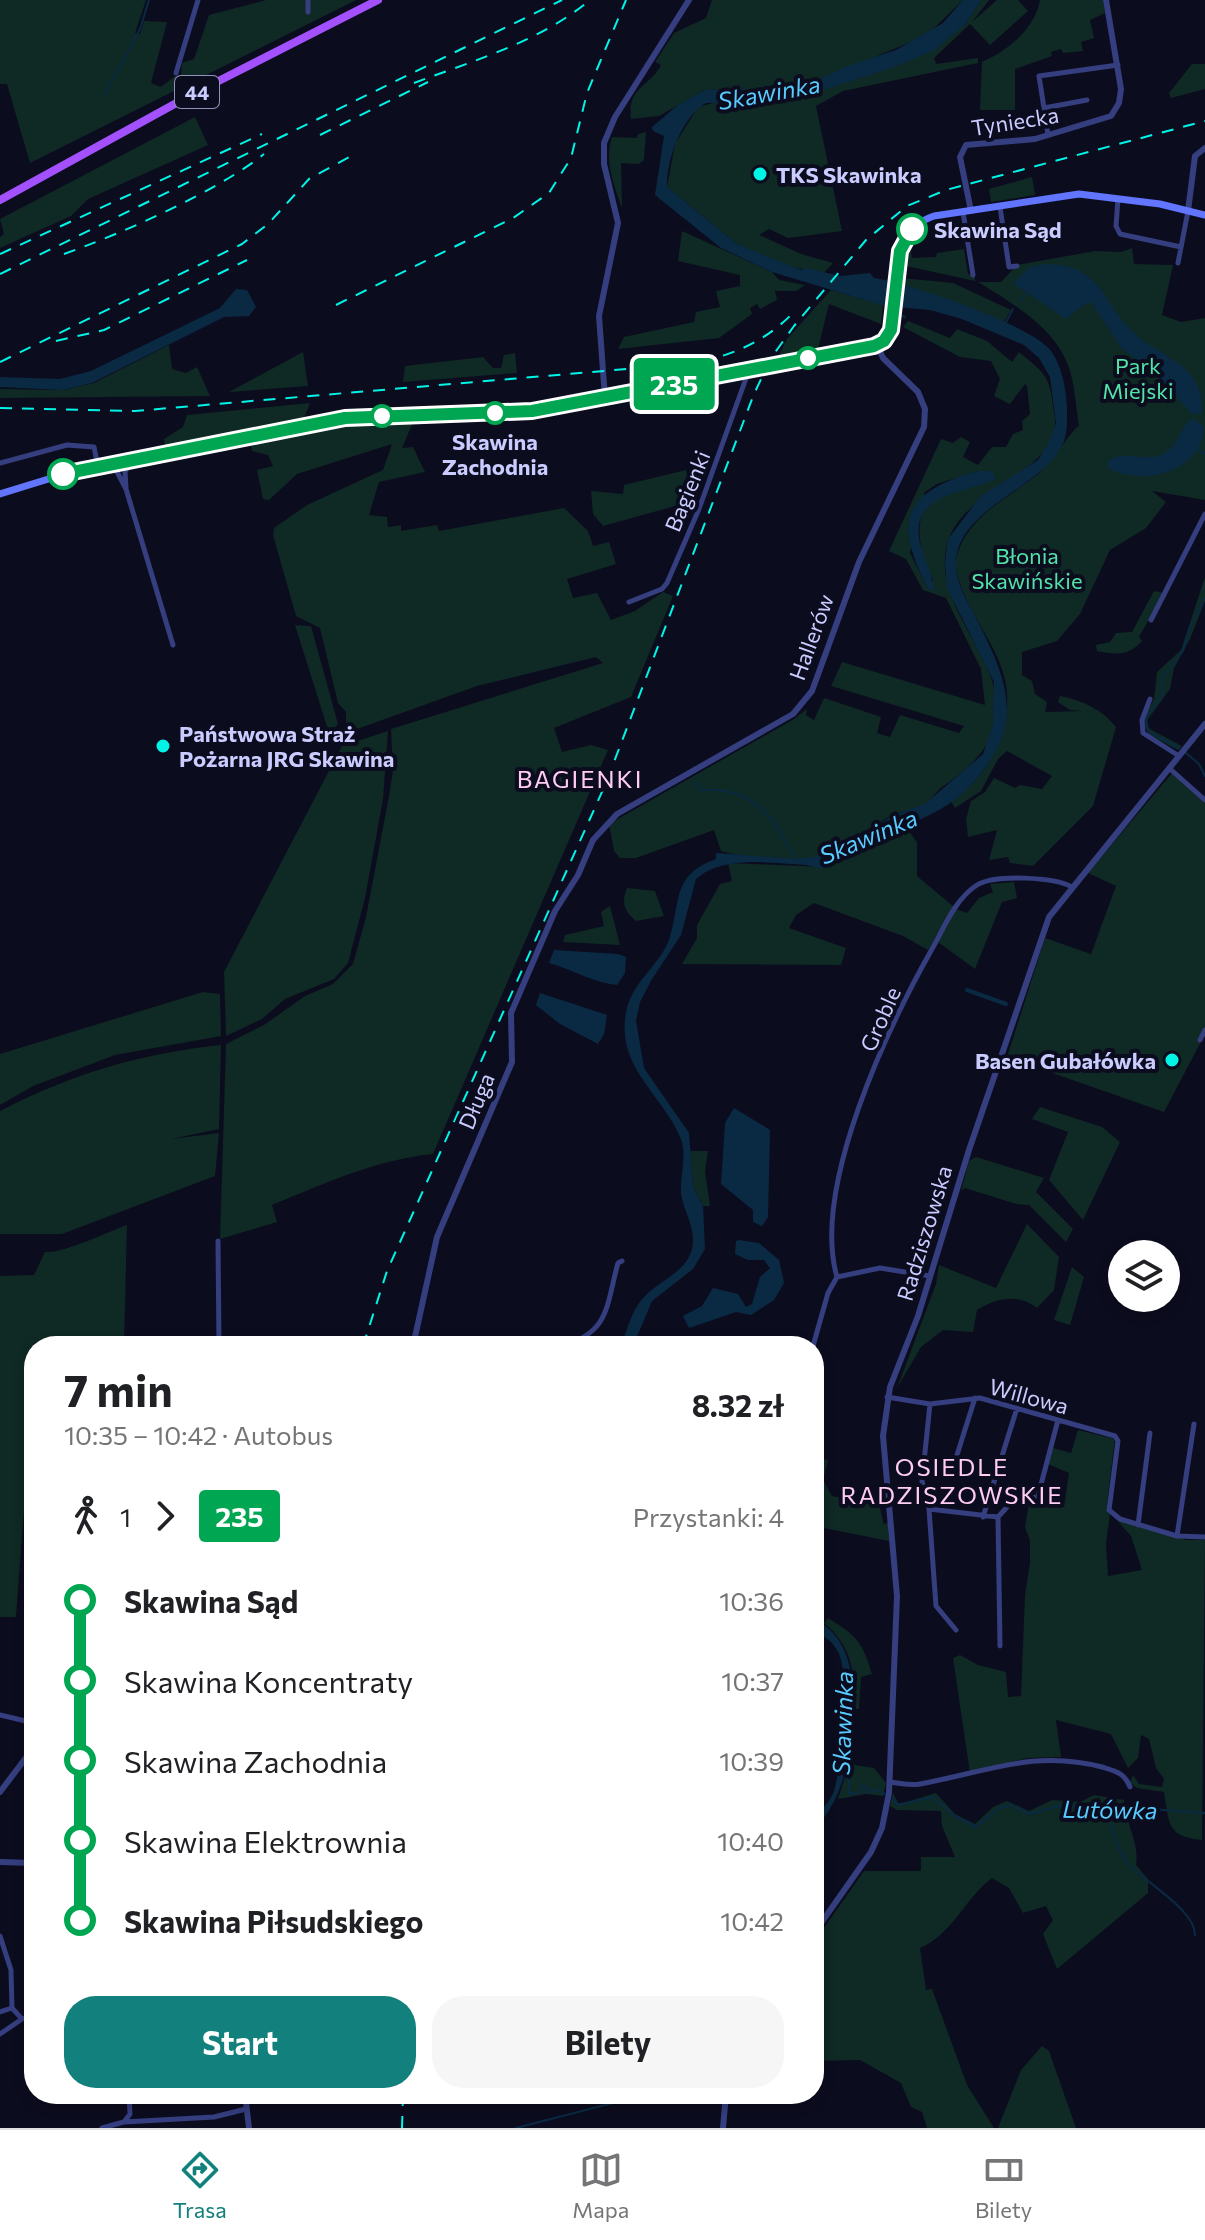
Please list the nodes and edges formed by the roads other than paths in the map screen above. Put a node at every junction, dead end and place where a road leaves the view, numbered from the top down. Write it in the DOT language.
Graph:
graph roads {
  1 [pos="198,0"];
  2 [pos="308,0"];
  3 [pos="378,0"];
  4 [pos="689,0"];
  5 [pos="1106,0"];
  6 [pos="308,12"];
  7 [pos="1118,65"];
  8 [pos="176,73"];
  9 [pos="1087,100"];
  10 [pos="1044,108"];
  11 [pos="1048,136"];
  12 [pos="1205,148"];
  13 [pos="1118,199"];
  14 [pos="0,200"];
  15 [pos="1000,207"];
  16 [pos="1188,211"];
  17 [pos="967,212"];
  18 [pos="1205,215"];
  19 [pos="1181,247"];
  20 [pos="1178,263"];
  21 [pos="1017,266"];
  22 [pos="973,275"];
  23 [pos="879,344"];
  24 [pos="749,370"];
  25 [pos="605,398"];
  26 [pos="132,460"];
  27 [pos="0,463"];
  28 [pos="117,463"];
  29 [pos="98,467"];
  30 [pos="125,472"];
  31 [pos="126,489"];
  32 [pos="0,494"];
  33 [pos="1205,514"];
  34 [pos="629,602"];
  35 [pos="1151,620"];
  36 [pos="173,645"];
  37 [pos="1150,699"];
  38 [pos="1205,724"];
  39 [pos="1181,753"];
  40 [pos="1169,768"];
  41 [pos="1205,800"];
  42 [pos="578,875"];
  43 [pos="1072,887"];
  44 [pos="1205,1030"];
  45 [pos="1200,1040"];
  46 [pos="218,1241"];
  47 [pos="622,1261"];
  48 [pos="930,1276"];
  49 [pos="837,1277"];
  50 [pos="219,1336"];
  51 [pos="415,1336"];
  52 [pos="589,1336"];
  53 [pos="816,1336"];
  54 [pos="887,1397"];
  55 [pos="975,1398"];
  56 [pos="930,1404"];
  57 [pos="1017,1408"];
  58 [pos="1058,1420"];
  59 [pos="1194,1424"];
  60 [pos="1150,1433"];
  61 [pos="950,1477"];
  62 [pos="929,1509"];
  63 [pos="983,1517"];
  64 [pos="998,1517"];
  65 [pos="1138,1525"];
  66 [pos="1177,1536"];
  67 [pos="1205,1537"];
  68 [pos="956,1630"];
  69 [pos="1000,1646"];
  70 [pos="0,1715"];
  71 [pos="24,1721"];
  72 [pos="24,1760"];
  73 [pos="890,1782"];
  74 [pos="1130,1787"];
  75 [pos="0,1792"];
  76 [pos="0,1862"];
  77 [pos="24,1863"];
  78 [pos="824,1918"];
  79 [pos="0,1936"];
  80 [pos="12,2008"];
  81 [pos="0,2012"];
  82 [pos="22,2019"];
  83 [pos="0,2034"];
  84 [pos="130,2104"];
  85 [pos="246,2104"];
  86 [pos="725,2104"];
  87 [pos="246,2109"];
  88 [pos="124,2122"];
  89 [pos="102,2128"];
  90 [pos="249,2128"];
  91 [pos="723,2128"];
  1 -- 8 [label="street"];
  2 -- 6 [label="street"];
  3 -- 14 [label="main road, 44"];
  4 -- 25 [label="street"];
  5 -- 7 [label="street, Tyniecka"];
  7 -- 10 [label="street"];
  7 -- 11 [label="street, Tyniecka"];
  9 -- 10 [label="street"];
  10 -- 11 [label="street"];
  11 -- 17 [label="street, Tyniecka"];
  12 -- 16 [label="street"];
  13 -- 15 [label="main road"];
  13 -- 16 [label="main road"];
  13 -- 19 [label="street"];
  15 -- 17 [label="main road"];
  15 -- 21 [label="street"];
  16 -- 18 [label="main road"];
  16 -- 19 [label="street"];
  17 -- 22 [label="street"];
  17 -- 23 [label="main road"];
  19 -- 20 [label="street"];
  23 -- 24 [label="main road"];
  23 -- 42 [label="street, Hallerów"];
  24 -- 25 [label="main road"];
  24 -- 34 [label="street, Bagienki"];
  25 -- 26 [label="main road"];
  26 -- 28 [label="main road"];
  26 -- 30 [label="street"];
  27 -- 29 [label="street"];
  28 -- 29 [label="main road"];
  28 -- 30 [label="street"];
  28 -- 31 [label="street"];
  29 -- 32 [label="main road"];
  30 -- 31 [label="street"];
  31 -- 36 [label="street"];
  33 -- 35 [label="street"];
  37 -- 39 [label="street"];
  38 -- 39 [label="street, Radziszowska"];
  39 -- 40 [label="street, Radziszowska"];
  40 -- 41 [label="street"];
  40 -- 43 [label="street, Radziszowska"];
  42 -- 51 [label="street, Długa"];
  43 -- 48 [label="street, Radziszowska"];
  43 -- 49 [label="street, Groble"];
  44 -- 45 [label="street"];
  46 -- 50 [label="street"];
  47 -- 52 [label="street"];
  48 -- 49 [label="street"];
  48 -- 54 [label="street, Radziszowska"];
  49 -- 53 [label="street, Groble"];
  54 -- 56 [label="street, Willowa"];
  54 -- 73 [label="street, Radziszowska"];
  55 -- 56 [label="street, Willowa"];
  55 -- 57 [label="street, Willowa"];
  55 -- 61 [label="street"];
  56 -- 62 [label="street"];
  57 -- 58 [label="street, Willowa"];
  57 -- 63 [label="street"];
  58 -- 64 [label="street"];
  58 -- 65 [label="street, Willowa"];
  59 -- 66 [label="street"];
  60 -- 65 [label="street"];
  62 -- 63 [label="street"];
  62 -- 68 [label="street"];
  63 -- 64 [label="street"];
  64 -- 69 [label="street"];
  65 -- 66 [label="street"];
  66 -- 67 [label="street"];
  70 -- 71 [label="street"];
  72 -- 75 [label="street"];
  73 -- 74 [label="street"];
  73 -- 78 [label="street, Radziszowska"];
  76 -- 77 [label="street"];
  79 -- 80 [label="street"];
  80 -- 81 [label="street"];
  80 -- 82 [label="street"];
  82 -- 83 [label="street"];
  84 -- 88 [label="street"];
  85 -- 87 [label="street"];
  86 -- 91 [label="street"];
  87 -- 88 [label="street"];
  87 -- 90 [label="street"];
  88 -- 89 [label="street"];
}
